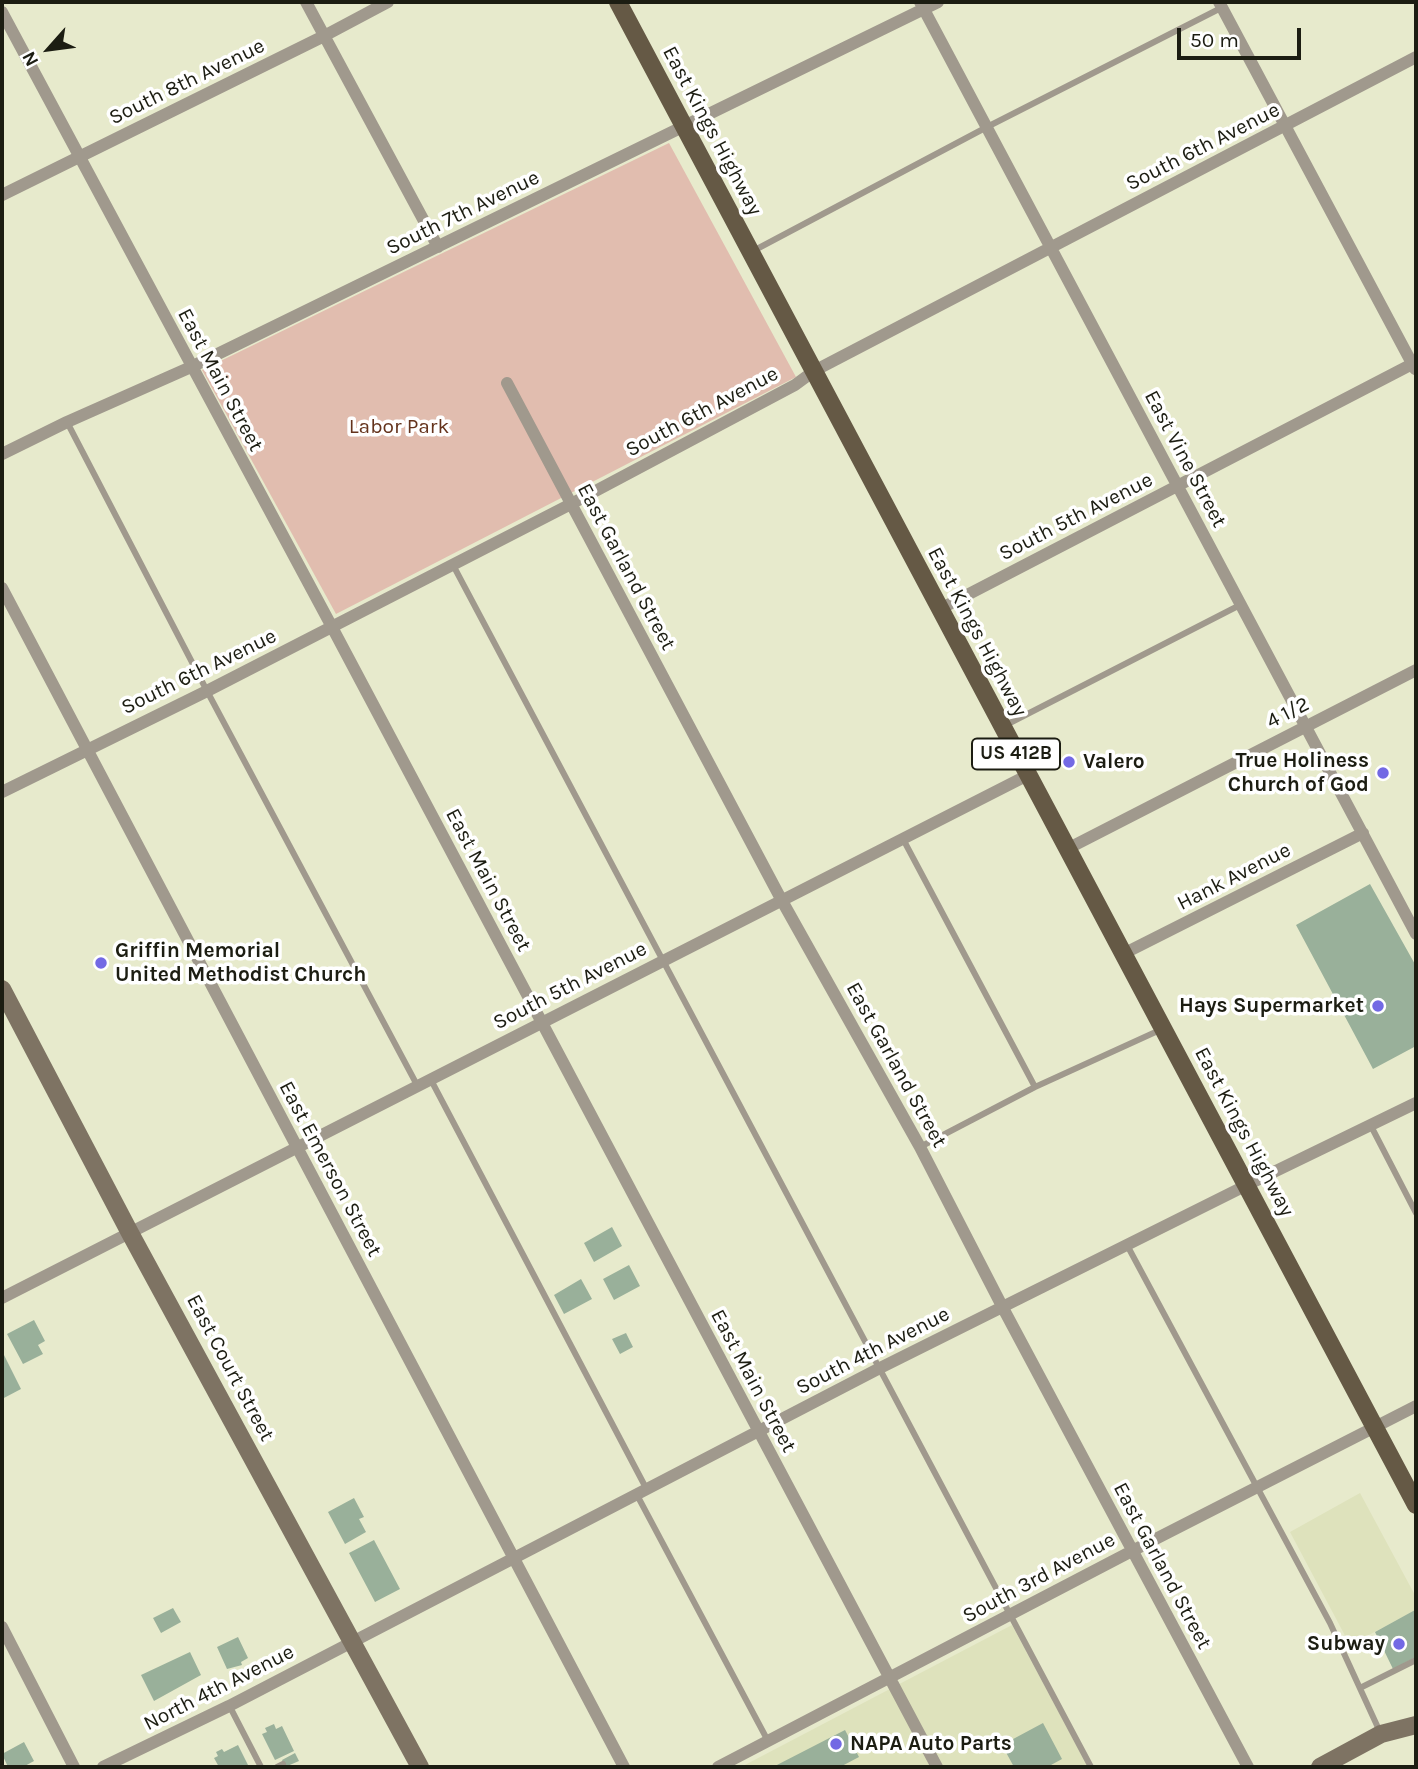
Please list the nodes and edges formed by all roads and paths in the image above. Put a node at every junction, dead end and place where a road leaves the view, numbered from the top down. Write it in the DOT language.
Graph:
graph roads {
  1 [pos="306,2"];
  2 [pos="388,2"];
  3 [pos="618,2"];
  4 [pos="938,2"];
  5 [pos="1220,5"];
  6 [pos="922,6"];
  7 [pos="2,12"];
  8 [pos="324,36"];
  9 [pos="1416,57"];
  10 [pos="986,127"];
  11 [pos="1284,127"];
  12 [pos="684,128"];
  13 [pos="79,156"];
  14 [pos="2,195"];
  15 [pos="439,247"];
  16 [pos="1051,247"];
  17 [pos="751,252"];
  18 [pos="1415,365"];
  19 [pos="191,367"];
  20 [pos="814,371"];
  21 [pos="508,383"];
  22 [pos="67,422"];
  23 [pos="2,454"];
  24 [pos="1178,486"];
  25 [pos="571,504"];
  26 [pos="453,565"];
  27 [pos="2,588"];
  28 [pos="1240,605"];
  29 [pos="940,610"];
  30 [pos="332,627"];
  31 [pos="1416,670"];
  32 [pos="206,691"];
  33 [pos="1305,725"];
  34 [pos="1002,727"];
  35 [pos="86,749"];
  36 [pos="1028,775"];
  37 [pos="2,792"];
  38 [pos="1363,833"];
  39 [pos="903,839"];
  40 [pos="1067,849"];
  41 [pos="781,899"];
  42 [pos="1416,934"];
  43 [pos="1123,954"];
  44 [pos="662,961"];
  45 [pos="2,989"];
  46 [pos="541,1022"];
  47 [pos="1163,1028"];
  48 [pos="430,1078"];
  49 [pos="417,1085"];
  50 [pos="1035,1087"];
  51 [pos="1416,1103"];
  52 [pos="1371,1126"];
  53 [pos="920,1147"];
  54 [pos="297,1148"];
  55 [pos="1247,1185"];
  56 [pos="1416,1213"];
  57 [pos="130,1233"];
  58 [pos="1126,1244"];
  59 [pos="2,1298"];
  60 [pos="1003,1308"];
  61 [pos="880,1368"];
  62 [pos="1416,1406"];
  63 [pos="1374,1426"];
  64 [pos="757,1431"];
  65 [pos="1257,1488"];
  66 [pos="641,1491"];
  67 [pos="1416,1505"];
  68 [pos="1132,1551"];
  69 [pos="513,1557"];
  70 [pos="1010,1615"];
  71 [pos="2,1627"];
  72 [pos="352,1642"];
  73 [pos="1416,1660"];
  74 [pos="890,1676"];
  75 [pos="1360,1688"];
  76 [pos="229,1706"];
  77 [pos="1416,1725"];
  78 [pos="1381,1734"];
  79 [pos="768,1741"];
  80 [pos="74,1767"];
  81 [pos="107,1767"];
  82 [pos="261,1767"];
  83 [pos="420,1767"];
  84 [pos="624,1767"];
  85 [pos="718,1767"];
  86 [pos="937,1767"];
  87 [pos="1091,1767"];
  88 [pos="1248,1767"];
  89 [pos="1320,1767"];
  1 -- 8 [label="street"];
  2 -- 8 [label="street, South 8th Avenue"];
  3 -- 12 [label="main road, East Kings Highway / US 412B"];
  4 -- 6 [label="street, South 7th Avenue"];
  5 -- 10 [label="lane"];
  5 -- 11 [label="street"];
  6 -- 10 [label="street, East Vine Street"];
  6 -- 12 [label="street, South 7th Avenue"];
  7 -- 13 [label="street, East Main Street"];
  8 -- 13 [label="street, South 8th Avenue"];
  8 -- 15 [label="street"];
  9 -- 11 [label="street, South 6th Avenue"];
  10 -- 16 [label="street, East Vine Street"];
  10 -- 17 [label="lane"];
  11 -- 16 [label="street, South 6th Avenue"];
  11 -- 18 [label="street"];
  12 -- 15 [label="street, South 7th Avenue"];
  12 -- 17 [label="main road, East Kings Highway / US 412B"];
  13 -- 14 [label="street, South 8th Avenue"];
  13 -- 19 [label="street, East Main Street"];
  15 -- 19 [label="street, South 7th Avenue"];
  16 -- 20 [label="street, South 6th Avenue"];
  16 -- 24 [label="street, East Vine Street"];
  17 -- 20 [label="main road, East Kings Highway / US 412B"];
  18 -- 24 [label="street, South 5th Avenue"];
  19 -- 22 [label="street, South 7th Avenue"];
  19 -- 30 [label="street, East Main Street"];
  20 -- 25 [label="street, South 6th Avenue"];
  20 -- 29 [label="main road, East Kings Highway / US 412B"];
  21 -- 25 [label="street, East Garland Street"];
  22 -- 23 [label="street, South 7th Avenue"];
  22 -- 32 [label="lane"];
  24 -- 28 [label="street, East Vine Street"];
  24 -- 29 [label="street, South 5th Avenue"];
  25 -- 26 [label="street, South 6th Avenue"];
  25 -- 41 [label="street, East Garland Street"];
  26 -- 30 [label="street, South 6th Avenue"];
  26 -- 44 [label="lane"];
  27 -- 35 [label="street, East Emerson Street"];
  28 -- 33 [label="street, East Vine Street"];
  28 -- 34 [label="lane"];
  29 -- 34 [label="main road, East Kings Highway / US 412B"];
  30 -- 32 [label="street, South 6th Avenue"];
  30 -- 46 [label="street, East Main Street"];
  31 -- 33 [label="street, 4 1/2"];
  32 -- 35 [label="street, South 6th Avenue"];
  32 -- 49 [label="lane"];
  33 -- 38 [label="street, East Vine Street"];
  33 -- 40 [label="street, 4 1/2"];
  34 -- 36 [label="main road, East Kings Highway / US 412B"];
  35 -- 37 [label="street, South 6th Avenue"];
  35 -- 54 [label="street, East Emerson Street"];
  36 -- 39 [label="street, South 5th Avenue"];
  36 -- 40 [label="main road, East Kings Highway / US 412B"];
  38 -- 42 [label="street, East Vine Street"];
  38 -- 43 [label="street, Hank Avenue"];
  39 -- 41 [label="street, South 5th Avenue"];
  39 -- 50 [label="lane"];
  40 -- 43 [label="main road, East Kings Highway / US 412B"];
  41 -- 44 [label="street, South 5th Avenue"];
  41 -- 53 [label="street, East Garland Street"];
  43 -- 47 [label="main road, East Kings Highway / US 412B"];
  44 -- 46 [label="street, South 5th Avenue"];
  44 -- 61 [label="lane"];
  45 -- 57 [label="street, East Court Street"];
  46 -- 48 [label="street, South 5th Avenue"];
  46 -- 64 [label="street, East Main Street"];
  47 -- 50 [label="lane"];
  47 -- 55 [label="main road, East Kings Highway / US 412B"];
  48 -- 49 [label="street, South 5th Avenue"];
  48 -- 66 [label="lane"];
  49 -- 54 [label="street, South 5th Avenue"];
  50 -- 53 [label="lane"];
  51 -- 52 [label="street, South 4th Avenue"];
  52 -- 55 [label="street, South 4th Avenue"];
  52 -- 56 [label="lane"];
  53 -- 60 [label="street, East Garland Street"];
  54 -- 57 [label="street, South 5th Avenue"];
  54 -- 69 [label="street, East Emerson Street"];
  55 -- 58 [label="street, South 4th Avenue"];
  55 -- 63 [label="main road, East Kings Highway / US 412B"];
  57 -- 59 [label="street, South 5th Avenue"];
  57 -- 72 [label="street, East Court Street"];
  58 -- 60 [label="street, South 4th Avenue"];
  58 -- 65 [label="lane"];
  60 -- 61 [label="street, South 4th Avenue"];
  60 -- 68 [label="street, East Garland Street"];
  61 -- 64 [label="street, South 4th Avenue"];
  61 -- 70 [label="lane"];
  62 -- 63 [label="street, South 3rd Avenue"];
  63 -- 65 [label="street, South 3rd Avenue"];
  63 -- 67 [label="main road, East Kings Highway / US 412B"];
  64 -- 66 [label="street, South 4th Avenue"];
  64 -- 74 [label="street, East Main Street"];
  65 -- 68 [label="street, South 3rd Avenue"];
  65 -- 75 [label="lane"];
  66 -- 69 [label="street, South 4th Avenue"];
  66 -- 79 [label="lane"];
  68 -- 70 [label="street, South 3rd Avenue"];
  68 -- 88 [label="street, East Garland Street"];
  69 -- 72 [label="street, South 4th Avenue"];
  69 -- 84 [label="street, East Emerson Street"];
  70 -- 74 [label="street, South 3rd Avenue"];
  70 -- 87 [label="lane"];
  71 -- 80 [label="street"];
  72 -- 76 [label="street, North 4th Avenue"];
  72 -- 83 [label="street, East Court Street"];
  73 -- 75 [label="lane"];
  74 -- 79 [label="street, South 3rd Avenue"];
  74 -- 86 [label="street, East Main Street"];
  75 -- 78 [label="lane"];
  76 -- 81 [label="street, North 4th Avenue"];
  76 -- 82 [label="lane"];
  77 -- 78 [label="street"];
  78 -- 89 [label="street"];
  79 -- 85 [label="street, South 3rd Avenue"];
}
